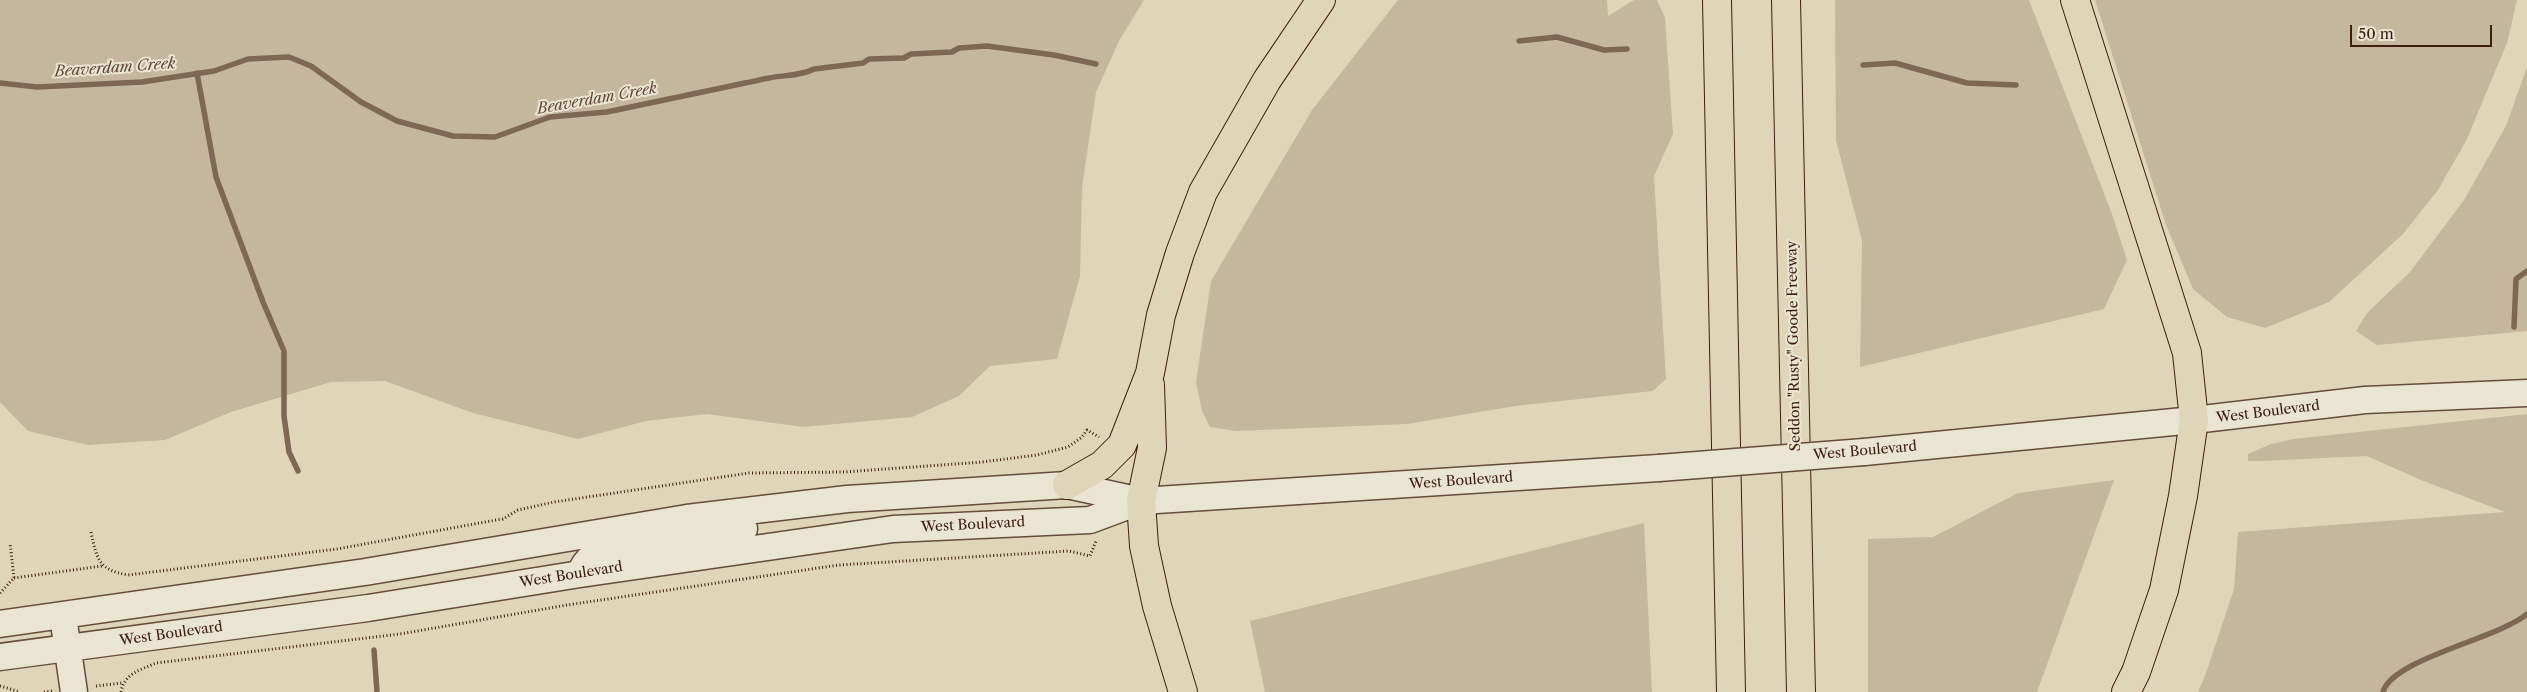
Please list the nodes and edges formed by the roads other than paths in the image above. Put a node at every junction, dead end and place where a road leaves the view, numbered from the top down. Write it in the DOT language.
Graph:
graph roads {
  1 [pos="1321,0"];
  2 [pos="1717,0"];
  3 [pos="1786,0"];
  4 [pos="2075,0"];
  5 [pos="1150,373"];
  6 [pos="2527,393"];
  7 [pos="2194,420"];
  8 [pos="1067,485"];
  9 [pos="847,499"];
  10 [pos="1141,500"];
  11 [pos="578,535"];
  12 [pos="580,574"];
  13 [pos="412,600"];
  14 [pos="63,615"];
  15 [pos="0,624"];
  16 [pos="68,648"];
  17 [pos="0,657"];
  18 [pos="74,692"];
  19 [pos="1183,692"];
  20 [pos="1732,692"];
  21 [pos="1801,692"];
  22 [pos="2126,692"];
  1 -- 5 [label="highway"];
  2 -- 20 [label="highway"];
  3 -- 21 [label="highway, Seddon \"Rusty\" Goode Freeway"];
  4 -- 7 [label="highway"];
  5 -- 8 [label="highway"];
  5 -- 10 [label="highway"];
  6 -- 7 [label="street, West Boulevard"];
  7 -- 10 [label="street, West Boulevard, bridge"];
  7 -- 22 [label="highway"];
  8 -- 9 [label="street, West Boulevard"];
  8 -- 10 [label="street, West Boulevard"];
  9 -- 11 [label="street, West Boulevard"];
  9 -- 12 [label="street"];
  10 -- 12 [label="street, West Boulevard"];
  10 -- 19 [label="highway"];
  11 -- 13 [label="street"];
  11 -- 14 [label="street, West Boulevard"];
  12 -- 13 [label="street, West Boulevard"];
  13 -- 16 [label="street, West Boulevard"];
  14 -- 15 [label="street, West Boulevard"];
  14 -- 16 [label="street"];
  16 -- 17 [label="street, West Boulevard"];
  16 -- 18 [label="street"];
}
